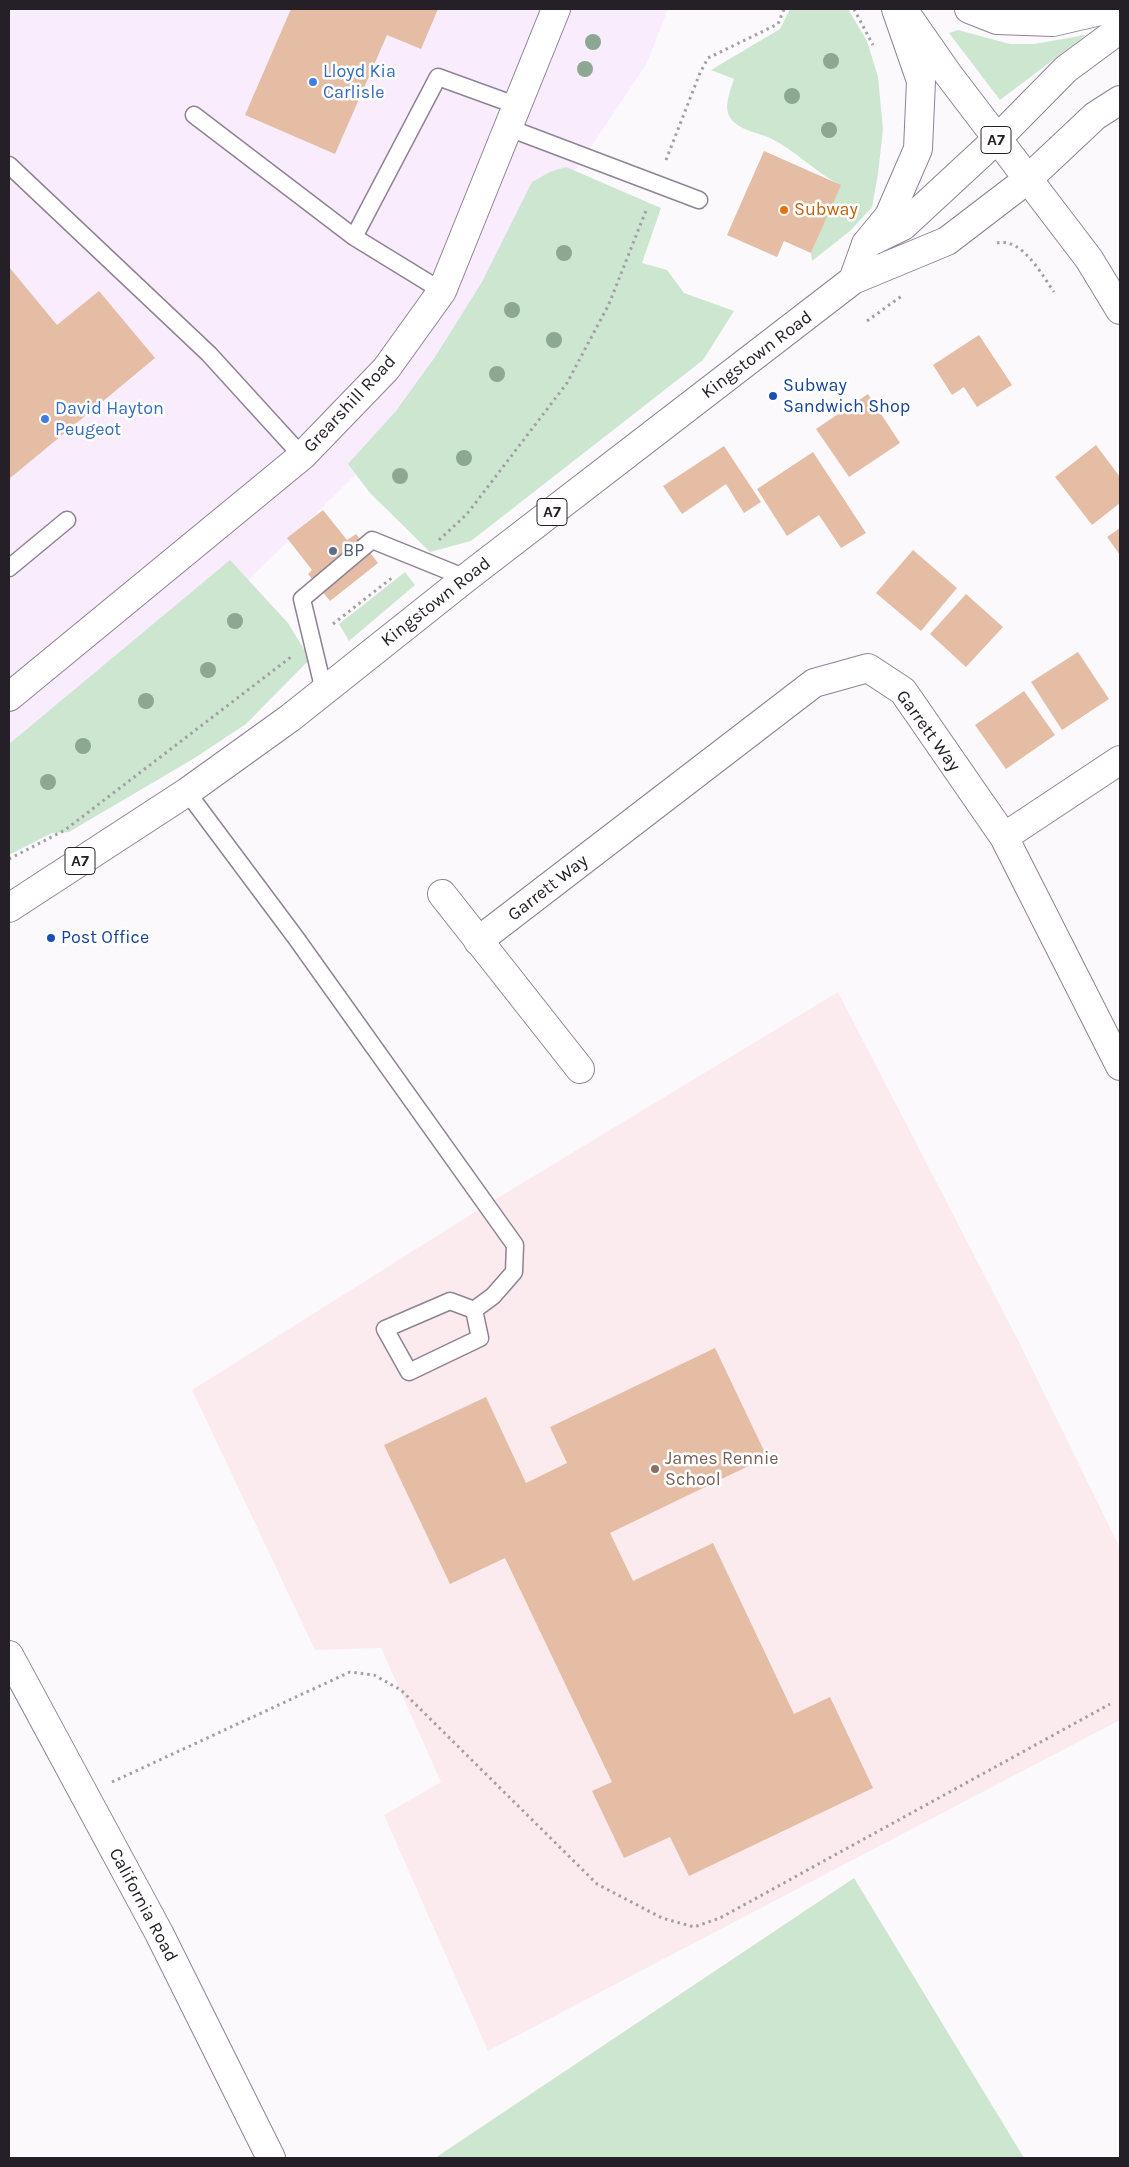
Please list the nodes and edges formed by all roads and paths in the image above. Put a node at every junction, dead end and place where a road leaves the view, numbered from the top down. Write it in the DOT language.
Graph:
graph roads {
  1 [pos="556,9"];
  2 [pos="784,9"];
  3 [pos="854,9"];
  4 [pos="896,9"];
  5 [pos="902,9"];
  6 [pos="969,9"];
  7 [pos="1109,9"];
  8 [pos="1120,29"];
  9 [pos="875,50"];
  10 [pos="1120,100"];
  11 [pos="194,115"];
  12 [pos="514,117"];
  13 [pos="997,139"];
  14 [pos="9,165"];
  15 [pos="1028,179"];
  16 [pos="657,184"];
  17 [pos="699,200"];
  18 [pos="354,237"];
  19 [pos="866,244"];
  20 [pos="994,244"];
  21 [pos="853,280"];
  22 [pos="910,289"];
  23 [pos="442,290"];
  24 [pos="1054,292"];
  25 [pos="1120,310"];
  26 [pos="867,321"];
  27 [pos="302,456"];
  28 [pos="67,520"];
  29 [pos="9,568"];
  30 [pos="466,578"];
  31 [pos="324,691"];
  32 [pos="10,692"];
  33 [pos="1120,760"];
  34 [pos="187,792"];
  35 [pos="1004,837"];
  36 [pos="442,894"];
  37 [pos="9,908"];
  38 [pos="478,941"];
  39 [pos="1120,1066"];
  40 [pos="580,1069"];
  41 [pos="474,1310"];
  42 [pos="9,1655"];
  43 [pos="1110,1704"];
  44 [pos="84,1795"];
  45 [pos="271,2158"];
  1 -- 12 [label="street, Grearshill Road"];
  2 -- 16 [label="path"];
  3 -- 9 [label="path"];
  4 -- 19 [label="street"];
  5 -- 13 [label="street"];
  6 -- 7 [label="street"];
  8 -- 13 [label="street, A7"];
  10 -- 15 [label="street, Kingstown Road / A7"];
  11 -- 18 [label="lane"];
  12 -- 16 [label="lane"];
  12 -- 18 [label="lane"];
  12 -- 23 [label="street, Grearshill Road"];
  13 -- 15 [label="street"];
  13 -- 19 [label="street, A7"];
  14 -- 27 [label="lane"];
  15 -- 21 [label="street, Kingstown Road / A7"];
  15 -- 25 [label="street"];
  16 -- 17 [label="lane"];
  18 -- 23 [label="lane"];
  19 -- 21 [label="street"];
  20 -- 24 [label="path"];
  21 -- 30 [label="street, Kingstown Road / A7"];
  22 -- 26 [label="path"];
  23 -- 27 [label="street, Grearshill Road"];
  27 -- 32 [label="street, Grearshill Road"];
  28 -- 29 [label="lane"];
  30 -- 31 [label="street, Kingstown Road / A7"];
  30 -- 31 [label="lane"];
  31 -- 34 [label="street, Kingstown Road / A7"];
  33 -- 35 [label="street"];
  34 -- 37 [label="street, Kingstown Road / A7"];
  34 -- 41 [label="lane"];
  35 -- 38 [label="street, Garrett Way"];
  35 -- 39 [label="street, Garrett Way"];
  36 -- 38 [label="street"];
  38 -- 40 [label="street"];
  41 -- 41 [label="lane"];
  42 -- 44 [label="street, California Road"];
  43 -- 44 [label="path"];
  44 -- 45 [label="street, California Road"];
}
